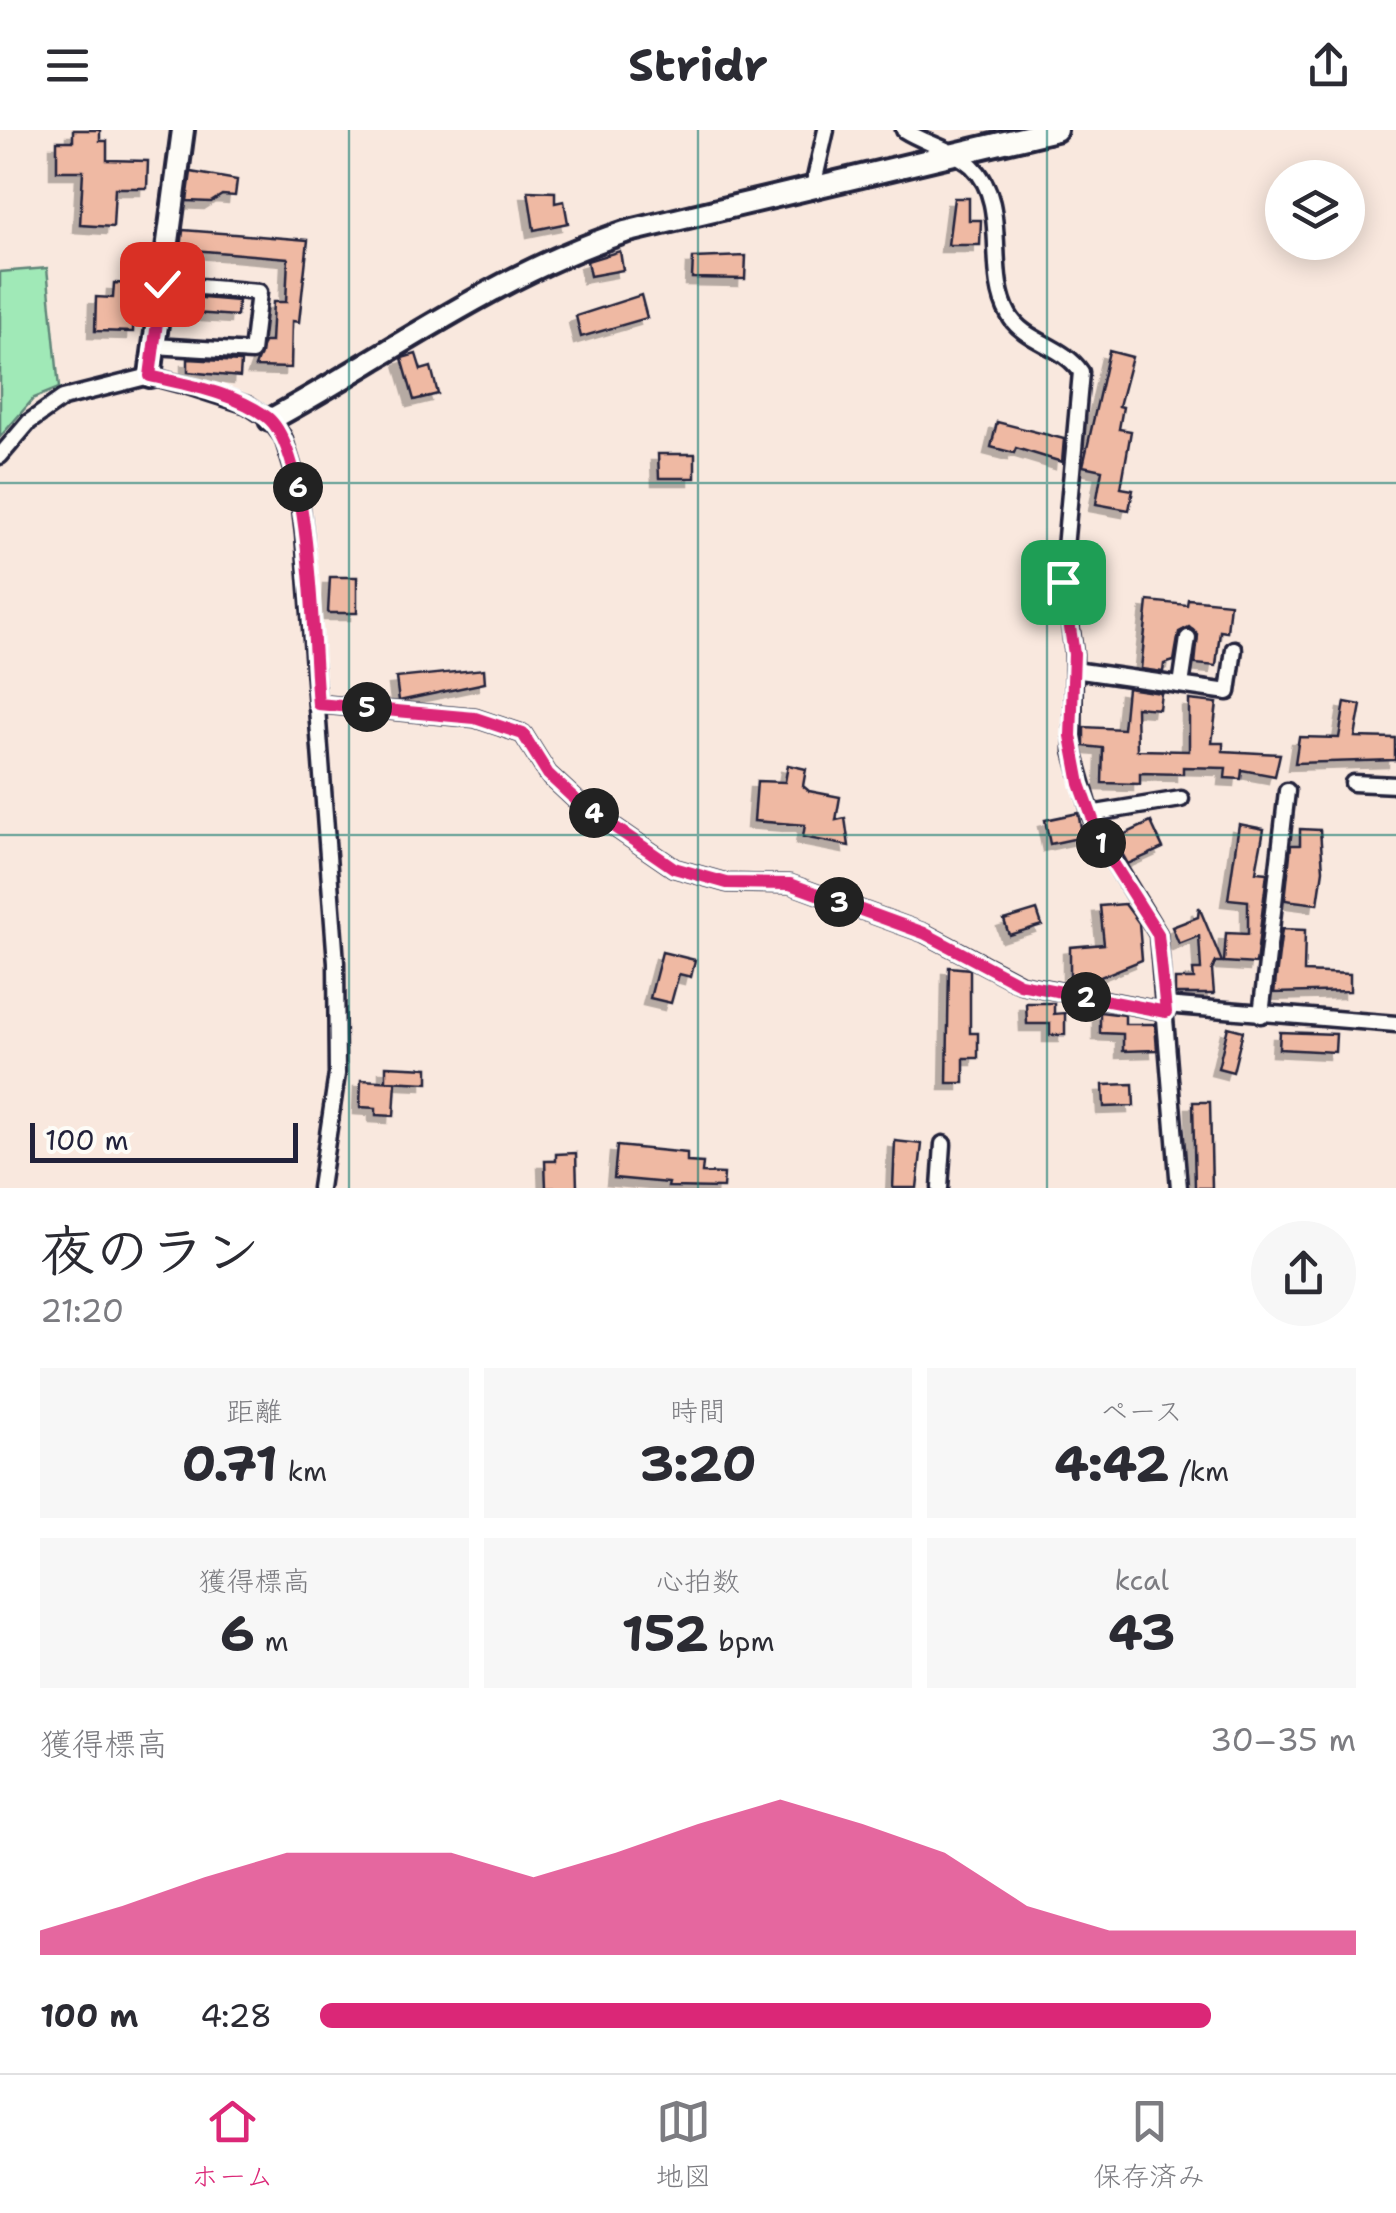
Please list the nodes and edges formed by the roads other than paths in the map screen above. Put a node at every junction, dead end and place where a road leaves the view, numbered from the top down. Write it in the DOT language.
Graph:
graph roads {
  1 [pos="183,130"];
  2 [pos="826,130"];
  3 [pos="904,130"];
  4 [pos="1056,130"];
  5 [pos="947,154"];
  6 [pos="814,188"];
  7 [pos="162,284"];
  8 [pos="154,346"];
  9 [pos="150,376"];
  10 [pos="270,420"];
  11 [pos="0,456"];
  12 [pos="1188,638"];
  13 [pos="1234,649"];
  14 [pos="1074,670"];
  15 [pos="1181,685"];
  16 [pos="318,704"];
  17 [pos="1353,783"];
  18 [pos="1396,785"];
  19 [pos="1288,792"];
  20 [pos="1181,800"];
  21 [pos="1090,814"];
  22 [pos="1166,1008"];
  23 [pos="1262,1015"];
  24 [pos="1396,1024"];
  25 [pos="943,1144"];
  26 [pos="320,1188"];
  27 [pos="940,1188"];
  28 [pos="1179,1188"];
  1 -- 7 [label="street"];
  2 -- 6 [label="street"];
  3 -- 5 [label="street"];
  4 -- 5 [label="street"];
  5 -- 6 [label="street"];
  5 -- 14 [label="street"];
  6 -- 10 [label="street"];
  7 -- 8 [label="street"];
  7 -- 8 [label="street"];
  8 -- 9 [label="street"];
  9 -- 10 [label="street"];
  9 -- 11 [label="street"];
  10 -- 16 [label="street"];
  12 -- 15 [label="street"];
  13 -- 15 [label="street"];
  14 -- 15 [label="street"];
  14 -- 21 [label="street"];
  16 -- 22 [label="street"];
  16 -- 26 [label="street"];
  17 -- 18 [label="street"];
  19 -- 23 [label="street"];
  20 -- 21 [label="street"];
  21 -- 22 [label="street"];
  22 -- 23 [label="street"];
  22 -- 28 [label="street"];
  23 -- 24 [label="street"];
  25 -- 27 [label="street"];
}
